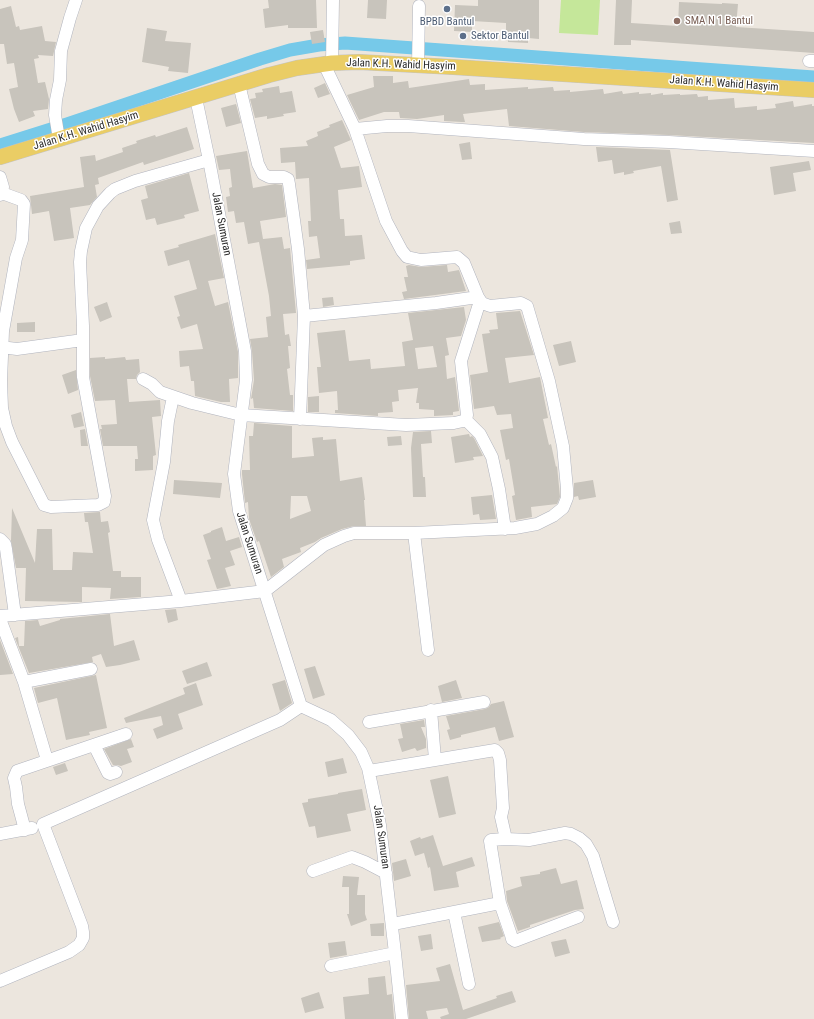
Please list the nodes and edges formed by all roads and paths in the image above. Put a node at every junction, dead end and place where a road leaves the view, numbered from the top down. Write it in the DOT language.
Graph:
graph roads {
  1 [pos="76,0"];
  2 [pos="333,0"];
  3 [pos="419,6"];
  4 [pos="329,62"];
  5 [pos="418,62"];
  6 [pos="239,84"];
  7 [pos="814,90"];
  8 [pos="196,98"];
  9 [pos="355,129"];
  10 [pos="58,136"];
  11 [pos="814,152"];
  12 [pos="0,157"];
  13 [pos="209,160"];
  14 [pos="0,177"];
  15 [pos="1,194"];
  16 [pos="479,299"];
  17 [pos="304,316"];
  18 [pos="82,340"];
  19 [pos="1,347"];
  20 [pos="143,379"];
  21 [pos="173,397"];
  22 [pos="241,414"];
  23 [pos="300,419"];
  24 [pos="466,420"];
  25 [pos="505,529"];
  26 [pos="414,533"];
  27 [pos="0,539"];
  28 [pos="265,591"];
  29 [pos="181,601"];
  30 [pos="15,615"];
  31 [pos="0,616"];
  32 [pos="0,619"];
  33 [pos="428,650"];
  34 [pos="91,669"];
  35 [pos="24,682"];
  36 [pos="484,702"];
  37 [pos="301,706"];
  38 [pos="431,710"];
  39 [pos="369,722"];
  40 [pos="126,734"];
  41 [pos="94,745"];
  42 [pos="47,760"];
  43 [pos="435,760"];
  44 [pos="369,771"];
  45 [pos="116,772"];
  46 [pos="43,824"];
  47 [pos="26,830"];
  48 [pos="0,834"];
  49 [pos="506,839"];
  50 [pos="313,871"];
  51 [pos="386,873"];
  52 [pos="500,903"];
  53 [pos="454,912"];
  54 [pos="578,917"];
  55 [pos="613,922"];
  56 [pos="393,924"];
  57 [pos="395,954"];
  58 [pos="331,966"];
  59 [pos="0,981"];
  60 [pos="469,984"];
  61 [pos="402,1019"];
  1 -- 10 [label="street"];
  2 -- 4 [label="street"];
  3 -- 5 [label="street"];
  4 -- 5 [label="main road, Jalan K.H. Wahid Hasyim"];
  4 -- 6 [label="main road, Jalan K.H. Wahid Hasyim"];
  4 -- 9 [label="street"];
  5 -- 7 [label="main road, Jalan K.H. Wahid Hasyim"];
  6 -- 8 [label="main road, Jalan K.H. Wahid Hasyim"];
  6 -- 17 [label="street"];
  8 -- 10 [label="main road, Jalan K.H. Wahid Hasyim"];
  8 -- 13 [label="street, Jalan Sumuran"];
  9 -- 11 [label="street"];
  9 -- 16 [label="street"];
  10 -- 12 [label="main road, Jalan K.H. Wahid Hasyim"];
  13 -- 18 [label="street"];
  13 -- 22 [label="street, Jalan Sumuran"];
  14 -- 15 [label="street"];
  15 -- 19 [label="street"];
  16 -- 17 [label="street"];
  16 -- 24 [label="street"];
  16 -- 25 [label="street"];
  17 -- 23 [label="street"];
  18 -- 19 [label="street"];
  18 -- 19 [label="street"];
  20 -- 21 [label="street"];
  21 -- 22 [label="street"];
  21 -- 29 [label="street"];
  22 -- 23 [label="street"];
  22 -- 28 [label="street, Jalan Sumuran"];
  23 -- 24 [label="street"];
  24 -- 25 [label="street"];
  25 -- 26 [label="street"];
  26 -- 28 [label="street"];
  26 -- 33 [label="street"];
  27 -- 30 [label="street"];
  28 -- 29 [label="street"];
  28 -- 37 [label="street, Jalan Sumuran"];
  29 -- 30 [label="street"];
  30 -- 31 [label="street"];
  32 -- 35 [label="street"];
  34 -- 35 [label="street"];
  35 -- 42 [label="street"];
  36 -- 38 [label="street"];
  37 -- 44 [label="street, Jalan Sumuran"];
  37 -- 46 [label="street"];
  38 -- 39 [label="street"];
  38 -- 43 [label="street"];
  40 -- 41 [label="street"];
  41 -- 42 [label="street"];
  41 -- 45 [label="street"];
  42 -- 47 [label="street"];
  43 -- 44 [label="street"];
  43 -- 49 [label="street"];
  44 -- 51 [label="street, Jalan Sumuran"];
  46 -- 47 [label="street"];
  46 -- 59 [label="street"];
  47 -- 48 [label="street"];
  49 -- 52 [label="street"];
  49 -- 55 [label="street"];
  50 -- 51 [label="street"];
  51 -- 56 [label="street, Jalan Sumuran"];
  52 -- 53 [label="street"];
  52 -- 54 [label="street"];
  53 -- 56 [label="street"];
  53 -- 60 [label="street"];
  56 -- 57 [label="street, Jalan Sumuran"];
  57 -- 58 [label="street"];
  57 -- 61 [label="street, Jalan Sumuran"];
}
